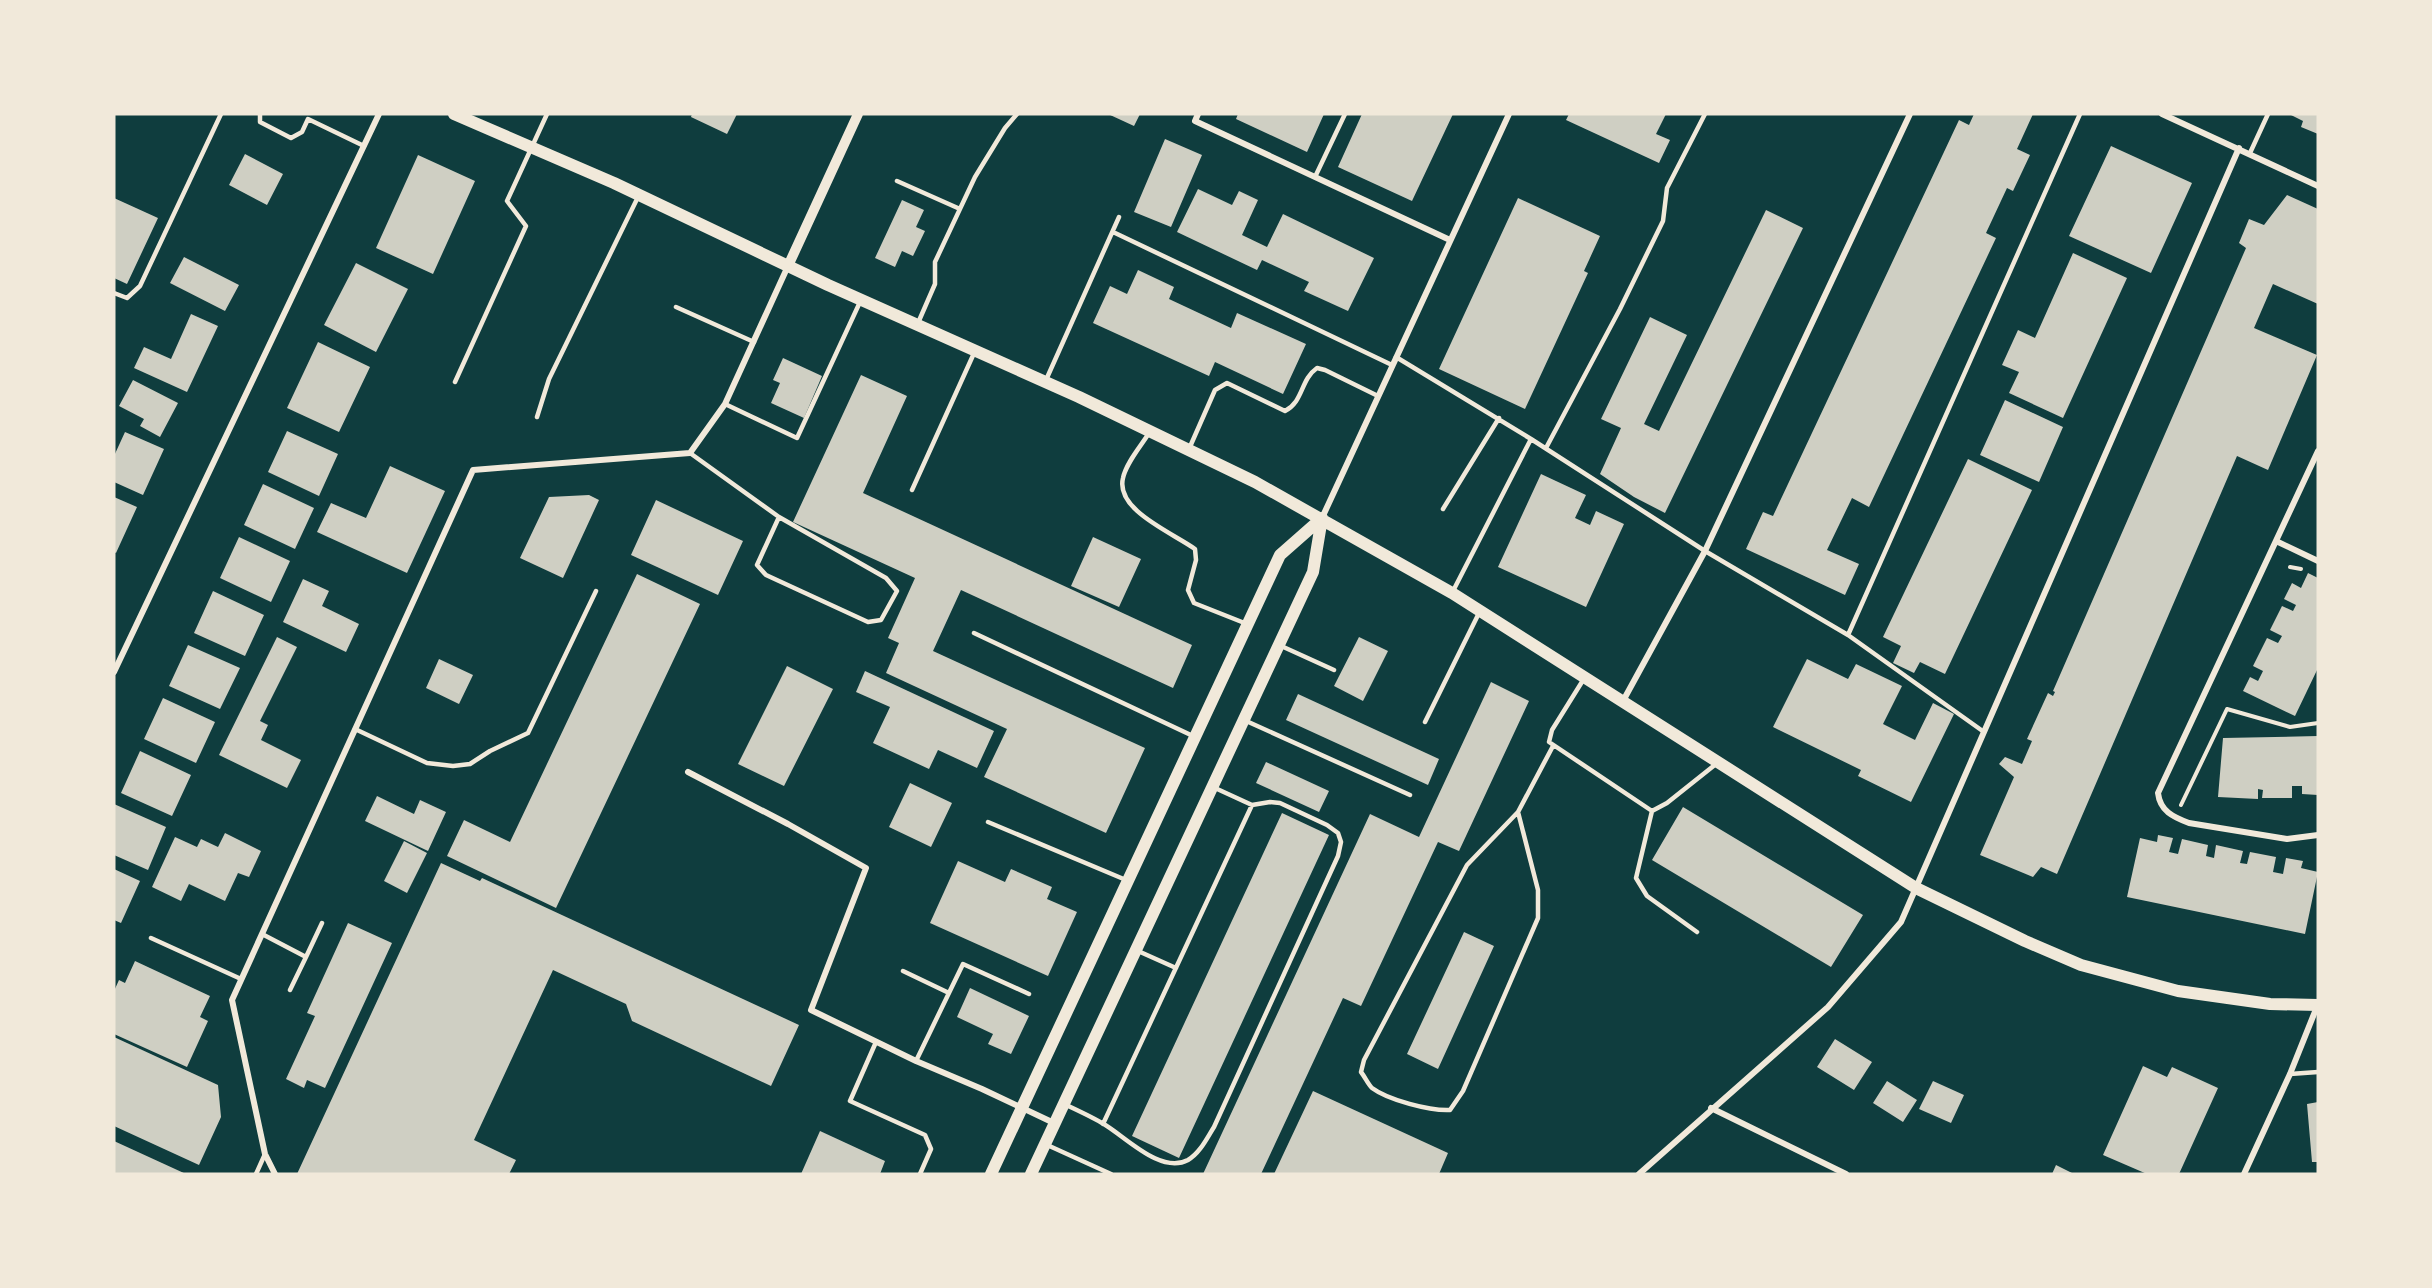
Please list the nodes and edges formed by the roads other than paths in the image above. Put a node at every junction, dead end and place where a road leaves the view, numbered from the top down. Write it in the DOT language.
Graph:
graph roads {
  1 [pos="221,114"];
  2 [pos="260,114"];
  3 [pos="380,114"];
  4 [pos="454,114"];
  5 [pos="547,114"];
  6 [pos="858,114"];
  7 [pos="1017,114"];
  8 [pos="1198,114"];
  9 [pos="1345,114"];
  10 [pos="1509,114"];
  11 [pos="1706,114"];
  12 [pos="1910,114"];
  13 [pos="2080,114"];
  14 [pos="2162,114"];
  15 [pos="2268,114"];
  16 [pos="308,117"];
  17 [pos="364,146"];
  18 [pos="531,147"];
  19 [pos="2239,148"];
  20 [pos="2250,153"];
  21 [pos="1315,177"];
  22 [pos="897,181"];
  23 [pos="2318,186"];
  24 [pos="639,195"];
  25 [pos="960,208"];
  26 [pos="1119,217"];
  27 [pos="1113,232"];
  28 [pos="1450,240"];
  29 [pos="788,266"];
  30 [pos="114,293"];
  31 [pos="861,299"];
  32 [pos="675,307"];
  33 [pos="917,325"];
  34 [pos="754,342"];
  35 [pos="975,351"];
  36 [pos="1396,357"];
  37 [pos="1392,365"];
  38 [pos="455,382"];
  39 [pos="1045,382"];
  40 [pos="1378,396"];
  41 [pos="725,404"];
  42 [pos="537,417"];
  43 [pos="1499,418"];
  44 [pos="1150,431"];
  45 [pos="1532,439"];
  46 [pos="1546,448"];
  47 [pos="1189,449"];
  48 [pos="2318,451"];
  49 [pos="690,453"];
  50 [pos="912,490"];
  51 [pos="1443,509"];
  52 [pos="779,516"];
  53 [pos="1322,518"];
  54 [pos="2276,541"];
  55 [pos="1705,551"];
  56 [pos="2318,561"];
  57 [pos="597,591"];
  58 [pos="1452,592"];
  59 [pos="1480,610"];
  60 [pos="1248,625"];
  61 [pos="974,633"];
  62 [pos="1848,635"];
  63 [pos="1279,645"];
  64 [pos="1334,670"];
  65 [pos="114,672"];
  66 [pos="1585,677"];
  67 [pos="1623,701"];
  68 [pos="1244,720"];
  69 [pos="1425,722"];
  70 [pos="355,729"];
  71 [pos="1984,732"];
  72 [pos="1195,737"];
  73 [pos="1553,746"];
  74 [pos="1718,762"];
  75 [pos="688,772"];
  76 [pos="1212,787"];
  77 [pos="1410,795"];
  78 [pos="1252,805"];
  79 [pos="1652,811"];
  80 [pos="1518,812"];
  81 [pos="988,822"];
  82 [pos="2318,835"];
  83 [pos="1128,880"];
  84 [pos="1916,888"];
  85 [pos="322,923"];
  86 [pos="1697,932"];
  87 [pos="262,934"];
  88 [pos="151,938"];
  89 [pos="1136,950"];
  90 [pos="306,957"];
  91 [pos="1176,968"];
  92 [pos="903,971"];
  93 [pos="241,980"];
  94 [pos="290,990"];
  95 [pos="949,993"];
  96 [pos="1029,994"];
  97 [pos="2318,1005"];
  98 [pos="876,1042"];
  99 [pos="916,1061"];
  100 [pos="2318,1072"];
  101 [pos="2290,1074"];
  102 [pos="1064,1104"];
  103 [pos="1022,1108"];
  104 [pos="1711,1108"];
  105 [pos="1055,1124"];
  106 [pos="1103,1124"];
  107 [pos="1046,1144"];
  108 [pos="265,1154"];
  109 [pos="256,1174"];
  110 [pos="274,1174"];
  111 [pos="920,1174"];
  112 [pos="991,1174"];
  113 [pos="1031,1174"];
  114 [pos="1111,1174"];
  115 [pos="1639,1174"];
  116 [pos="1846,1174"];
  117 [pos="2244,1174"];
  1 -- 30 [label="lane"];
  2 -- 16 [label="lane"];
  3 -- 17 [label="street"];
  4 -- 18 [label="main road"];
  5 -- 18 [label="lane"];
  6 -- 29 [label="street"];
  7 -- 25 [label="lane"];
  8 -- 21 [label="street"];
  9 -- 21 [label="lane"];
  10 -- 28 [label="street"];
  11 -- 46 [label="lane"];
  12 -- 55 [label="street"];
  13 -- 62 [label="lane"];
  14 -- 19 [label="street"];
  15 -- 20 [label="lane"];
  16 -- 17 [label="lane"];
  17 -- 65 [label="street"];
  18 -- 24 [label="main road"];
  18 -- 38 [label="lane"];
  19 -- 20 [label="street"];
  19 -- 71 [label="street"];
  20 -- 23 [label="street"];
  21 -- 28 [label="street"];
  22 -- 25 [label="lane"];
  24 -- 29 [label="main road"];
  24 -- 42 [label="lane"];
  25 -- 33 [label="lane"];
  26 -- 27 [label="lane"];
  27 -- 37 [label="lane"];
  27 -- 39 [label="lane"];
  28 -- 36 [label="street"];
  29 -- 31 [label="main road"];
  29 -- 34 [label="street"];
  31 -- 33 [label="main road"];
  31 -- 41 [label="lane"];
  32 -- 34 [label="lane"];
  33 -- 35 [label="main road"];
  34 -- 41 [label="street"];
  35 -- 39 [label="main road"];
  35 -- 50 [label="lane"];
  36 -- 37 [label="street"];
  36 -- 43 [label="lane"];
  37 -- 40 [label="street"];
  39 -- 44 [label="main road"];
  40 -- 47 [label="lane"];
  40 -- 53 [label="street"];
  41 -- 49 [label="street"];
  43 -- 45 [label="lane"];
  43 -- 51 [label="lane"];
  44 -- 47 [label="main road"];
  44 -- 60 [label="lane"];
  45 -- 46 [label="lane"];
  45 -- 58 [label="lane"];
  46 -- 55 [label="lane"];
  47 -- 53 [label="main road"];
  48 -- 54 [label="street"];
  49 -- 52 [label="lane"];
  49 -- 70 [label="street"];
  52 -- 52 [label="lane"];
  53 -- 58 [label="main road"];
  53 -- 60 [label="main road"];
  53 -- 63 [label="main road"];
  54 -- 56 [label="street"];
  54 -- 82 [label="street"];
  55 -- 62 [label="lane"];
  55 -- 67 [label="street"];
  57 -- 70 [label="lane"];
  58 -- 59 [label="main road"];
  59 -- 66 [label="main road"];
  59 -- 69 [label="lane"];
  60 -- 72 [label="main road"];
  61 -- 72 [label="lane"];
  62 -- 71 [label="lane"];
  63 -- 64 [label="lane"];
  63 -- 68 [label="main road"];
  66 -- 67 [label="main road"];
  66 -- 73 [label="lane"];
  67 -- 74 [label="main road"];
  68 -- 76 [label="main road"];
  68 -- 77 [label="lane"];
  70 -- 87 [label="street"];
  71 -- 84 [label="street"];
  72 -- 83 [label="main road"];
  73 -- 79 [label="lane"];
  73 -- 80 [label="lane"];
  74 -- 79 [label="lane"];
  74 -- 84 [label="main road"];
  75 -- 98 [label="street"];
  76 -- 78 [label="lane"];
  76 -- 89 [label="main road"];
  78 -- 91 [label="lane"];
  78 -- 106 [label="lane"];
  79 -- 86 [label="lane"];
  80 -- 80 [label="lane"];
  81 -- 83 [label="lane"];
  83 -- 103 [label="main road"];
  84 -- 97 [label="main road"];
  84 -- 104 [label="street"];
  85 -- 90 [label="lane"];
  87 -- 90 [label="lane"];
  87 -- 93 [label="street"];
  88 -- 93 [label="lane"];
  89 -- 91 [label="lane"];
  89 -- 102 [label="main road"];
  90 -- 94 [label="lane"];
  91 -- 106 [label="lane"];
  92 -- 95 [label="lane"];
  93 -- 108 [label="street"];
  95 -- 96 [label="lane"];
  95 -- 99 [label="lane"];
  97 -- 101 [label="street"];
  98 -- 99 [label="street"];
  98 -- 111 [label="lane"];
  99 -- 103 [label="street"];
  100 -- 101 [label="lane"];
  101 -- 117 [label="street"];
  102 -- 105 [label="main road"];
  102 -- 106 [label="lane"];
  103 -- 105 [label="street"];
  103 -- 112 [label="main road"];
  104 -- 115 [label="street"];
  104 -- 116 [label="street"];
  105 -- 107 [label="main road"];
  107 -- 113 [label="main road"];
  107 -- 114 [label="lane"];
  108 -- 109 [label="lane"];
  108 -- 110 [label="street"];
}
